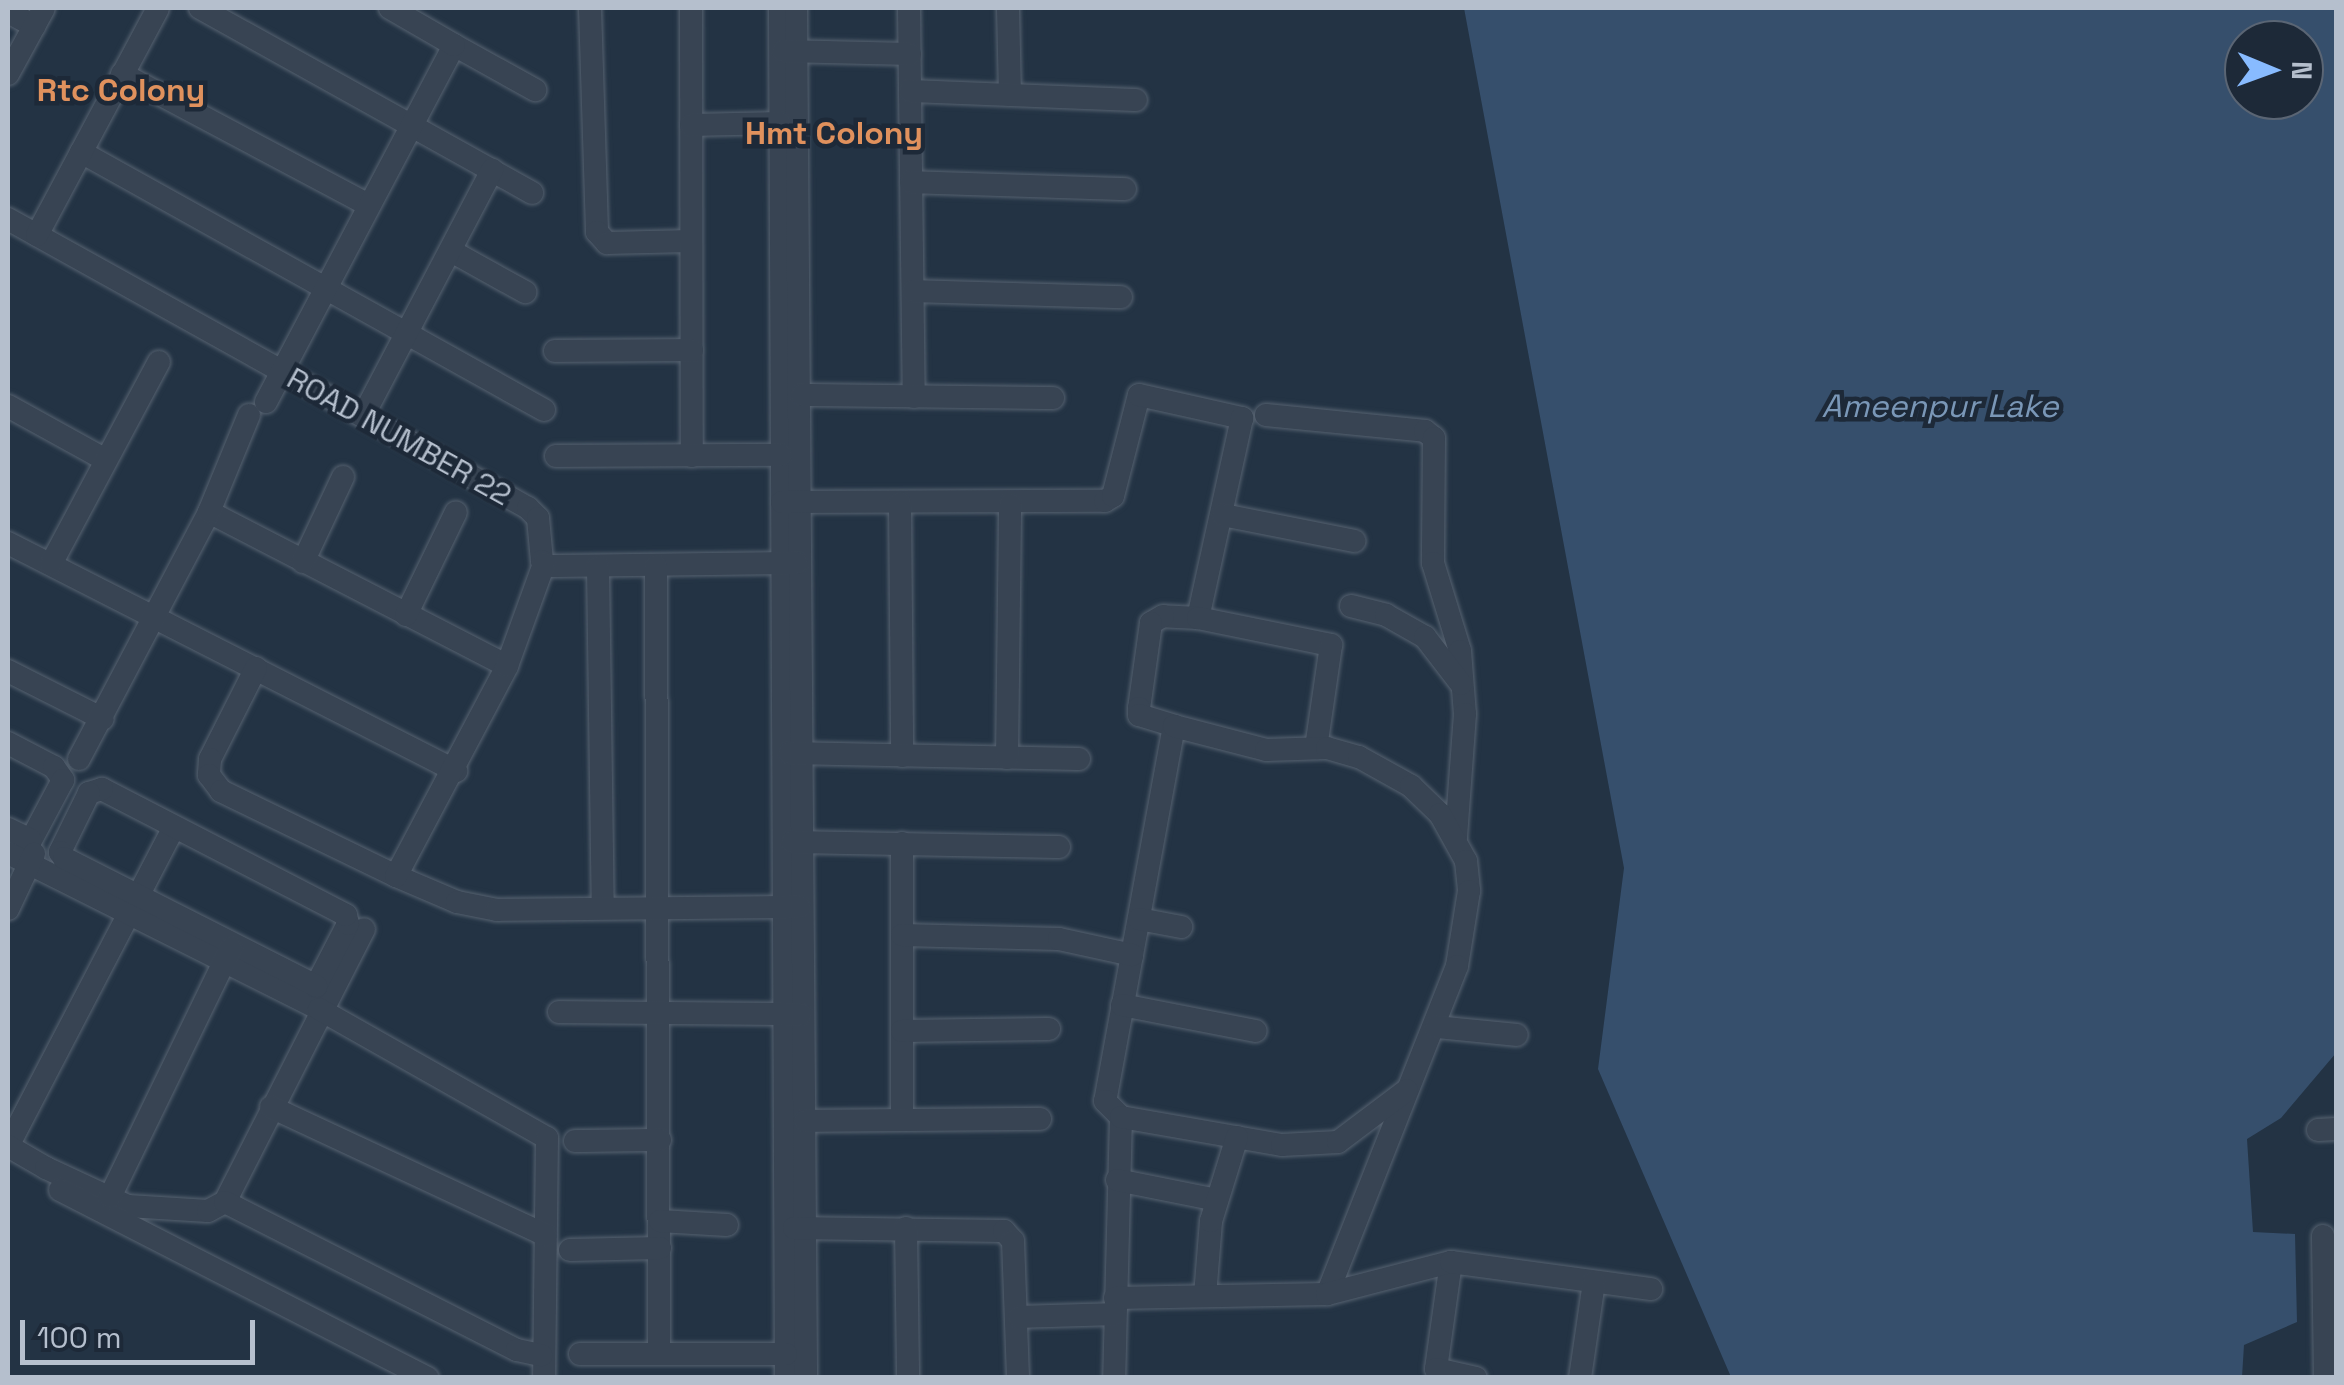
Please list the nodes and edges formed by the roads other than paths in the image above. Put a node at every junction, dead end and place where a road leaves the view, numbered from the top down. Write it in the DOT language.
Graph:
graph roads {
  1 [pos="158,8"];
  2 [pos="200,8"];
  3 [pos="390,8"];
  4 [pos="590,8"];
  5 [pos="691,8"];
  6 [pos="780,8"];
  7 [pos="796,8"];
  8 [pos="909,8"];
  9 [pos="1008,8"];
  10 [pos="8,12"];
  11 [pos="38,17"];
  12 [pos="454,45"];
  13 [pos="789,50"];
  14 [pos="910,54"];
  15 [pos="8,74"];
  16 [pos="122,74"];
  17 [pos="535,90"];
  18 [pos="910,91"];
  19 [pos="1010,95"];
  20 [pos="1136,100"];
  21 [pos="780,123"];
  22 [pos="408,124"];
  23 [pos="691,125"];
  24 [pos="82,152"];
  25 [pos="492,170"];
  26 [pos="912,182"];
  27 [pos="1126,189"];
  28 [pos="532,193"];
  29 [pos="367,204"];
  30 [pos="8,218"];
  31 [pos="38,235"];
  32 [pos="692,241"];
  33 [pos="451,251"];
  34 [pos="324,288"];
  35 [pos="913,290"];
  36 [pos="525,292"];
  37 [pos="1121,297"];
  38 [pos="406,335"];
  39 [pos="692,350"];
  40 [pos="555,351"];
  41 [pos="159,362"];
  42 [pos="281,371"];
  43 [pos="802,395"];
  44 [pos="914,397"];
  45 [pos="1052,398"];
  46 [pos="8,406"];
  47 [pos="544,410"];
  48 [pos="1266,414"];
  49 [pos="363,416"];
  50 [pos="781,454"];
  51 [pos="556,456"];
  52 [pos="692,456"];
  53 [pos="106,460"];
  54 [pos="343,477"];
  55 [pos="792,502"];
  56 [pos="900,503"];
  57 [pos="1010,504"];
  58 [pos="209,512"];
  59 [pos="456,512"];
  60 [pos="1222,515"];
  61 [pos="1354,542"];
  62 [pos="8,543"];
  63 [pos="303,562"];
  64 [pos="792,563"];
  65 [pos="51,564"];
  66 [pos="544,564"];
  67 [pos="598,566"];
  68 [pos="656,566"];
  69 [pos="1351,606"];
  70 [pos="406,615"];
  71 [pos="155,618"];
  72 [pos="1198,618"];
  73 [pos="507,666"];
  74 [pos="256,668"];
  75 [pos="8,670"];
  76 [pos="1463,686"];
  77 [pos="103,719"];
  78 [pos="1174,726"];
  79 [pos="8,743"];
  80 [pos="1316,748"];
  81 [pos="795,754"];
  82 [pos="902,756"];
  83 [pos="80,758"];
  84 [pos="1007,758"];
  85 [pos="1080,759"];
  86 [pos="456,771"];
  87 [pos="66,792"];
  88 [pos="174,827"];
  89 [pos="8,828"];
  90 [pos="1456,838"];
  91 [pos="795,842"];
  92 [pos="902,842"];
  93 [pos="1059,847"];
  94 [pos="22,854"];
  95 [pos="396,876"];
  96 [pos="133,904"];
  97 [pos="603,906"];
  98 [pos="660,906"];
  99 [pos="795,907"];
  100 [pos="8,909"];
  101 [pos="1140,918"];
  102 [pos="1181,927"];
  103 [pos="364,929"];
  104 [pos="902,935"];
  105 [pos="229,952"];
  106 [pos="1132,955"];
  107 [pos="314,1000"];
  108 [pos="1122,1005"];
  109 [pos="660,1011"];
  110 [pos="558,1012"];
  111 [pos="796,1014"];
  112 [pos="1436,1027"];
  113 [pos="1048,1029"];
  114 [pos="902,1031"];
  115 [pos="1256,1031"];
  116 [pos="1517,1035"];
  117 [pos="1407,1090"];
  118 [pos="271,1107"];
  119 [pos="1122,1117"];
  120 [pos="1040,1119"];
  121 [pos="902,1120"];
  122 [pos="805,1121"];
  123 [pos="1237,1137"];
  124 [pos="660,1140"];
  125 [pos="576,1141"];
  126 [pos="8,1163"];
  127 [pos="1118,1180"];
  128 [pos="110,1197"];
  129 [pos="1218,1200"];
  130 [pos="225,1202"];
  131 [pos="660,1221"];
  132 [pos="727,1225"];
  133 [pos="796,1228"];
  134 [pos="906,1228"];
  135 [pos="546,1235"];
  136 [pos="2323,1236"];
  137 [pos="660,1248"];
  138 [pos="570,1250"];
  139 [pos="1451,1262"];
  140 [pos="1594,1282"];
  141 [pos="1651,1289"];
  142 [pos="1328,1294"];
  143 [pos="1205,1296"];
  144 [pos="1114,1306"];
  145 [pos="1019,1317"];
  146 [pos="659,1353"];
  147 [pos="580,1354"];
  148 [pos="786,1354"];
  149 [pos="542,1366"];
  150 [pos="428,1378"];
  151 [pos="786,1378"];
  152 [pos="806,1378"];
  153 [pos="908,1378"];
  154 [pos="1018,1378"];
  155 [pos="1114,1378"];
  156 [pos="1476,1378"];
  157 [pos="1580,1378"];
  158 [pos="2325,1378"];
  1 -- 16 [label="street"];
  2 -- 22 [label="street"];
  3 -- 12 [label="street"];
  4 -- 32 [label="street"];
  5 -- 23 [label="street"];
  6 -- 13 [label="street"];
  7 -- 13 [label="street"];
  8 -- 14 [label="street"];
  9 -- 19 [label="street"];
  10 -- 11 [label="street"];
  11 -- 15 [label="street"];
  12 -- 17 [label="street"];
  12 -- 22 [label="street"];
  13 -- 14 [label="street"];
  13 -- 21 [label="street"];
  13 -- 43 [label="street"];
  14 -- 18 [label="street"];
  16 -- 24 [label="street"];
  16 -- 29 [label="street"];
  18 -- 19 [label="street"];
  18 -- 26 [label="street"];
  19 -- 20 [label="street"];
  21 -- 23 [label="street"];
  21 -- 50 [label="street"];
  22 -- 25 [label="street"];
  22 -- 29 [label="street"];
  23 -- 32 [label="street"];
  24 -- 31 [label="street"];
  24 -- 34 [label="street"];
  25 -- 28 [label="street"];
  25 -- 33 [label="street"];
  26 -- 27 [label="street"];
  26 -- 35 [label="street"];
  29 -- 34 [label="street"];
  30 -- 31 [label="street, ROAD NUMBER 22"];
  31 -- 42 [label="street, ROAD NUMBER 22"];
  32 -- 39 [label="street"];
  33 -- 36 [label="street"];
  33 -- 38 [label="street"];
  34 -- 38 [label="street"];
  34 -- 42 [label="street"];
  35 -- 37 [label="street"];
  35 -- 44 [label="street"];
  38 -- 47 [label="street"];
  38 -- 49 [label="street"];
  39 -- 40 [label="street"];
  39 -- 52 [label="street"];
  41 -- 53 [label="street"];
  42 -- 49 [label="street, ROAD NUMBER 22"];
  42 -- 58 [label="street"];
  43 -- 44 [label="street"];
  43 -- 55 [label="street"];
  44 -- 45 [label="street"];
  46 -- 53 [label="street"];
  48 -- 76 [label="street"];
  49 -- 66 [label="street, ROAD NUMBER 22"];
  50 -- 52 [label="street"];
  50 -- 55 [label="street"];
  51 -- 52 [label="street"];
  53 -- 65 [label="street"];
  54 -- 63 [label="street"];
  55 -- 56 [label="street"];
  55 -- 64 [label="street"];
  56 -- 57 [label="street"];
  56 -- 82 [label="street"];
  57 -- 60 [label="street"];
  57 -- 84 [label="street"];
  58 -- 63 [label="street"];
  58 -- 71 [label="street"];
  59 -- 70 [label="street"];
  60 -- 61 [label="street"];
  60 -- 72 [label="street"];
  62 -- 65 [label="street"];
  63 -- 70 [label="street"];
  64 -- 68 [label="street"];
  64 -- 81 [label="street"];
  65 -- 71 [label="street"];
  66 -- 67 [label="street"];
  66 -- 73 [label="street"];
  67 -- 68 [label="street"];
  67 -- 97 [label="street"];
  68 -- 98 [label="street"];
  69 -- 76 [label="street"];
  70 -- 73 [label="street"];
  71 -- 74 [label="street"];
  71 -- 77 [label="street"];
  72 -- 78 [label="street"];
  72 -- 80 [label="street"];
  73 -- 86 [label="street"];
  74 -- 86 [label="street"];
  74 -- 95 [label="street"];
  75 -- 77 [label="street"];
  76 -- 90 [label="street"];
  77 -- 83 [label="street"];
  78 -- 80 [label="street"];
  78 -- 101 [label="street"];
  79 -- 94 [label="street"];
  80 -- 90 [label="street"];
  81 -- 82 [label="street"];
  81 -- 91 [label="street"];
  82 -- 84 [label="street"];
  84 -- 85 [label="street"];
  86 -- 95 [label="street"];
  87 -- 94 [label="street"];
  88 -- 96 [label="street"];
  88 -- 96 [label="street"];
  88 -- 107 [label="street"];
  89 -- 94 [label="street"];
  90 -- 112 [label="street"];
  91 -- 92 [label="street"];
  91 -- 99 [label="street"];
  92 -- 93 [label="street"];
  92 -- 104 [label="street"];
  94 -- 96 [label="street"];
  94 -- 100 [label="street"];
  95 -- 97 [label="street"];
  96 -- 105 [label="street"];
  96 -- 128 [label="street"];
  97 -- 98 [label="street"];
  98 -- 99 [label="street"];
  98 -- 109 [label="street"];
  99 -- 111 [label="street"];
  101 -- 102 [label="street"];
  101 -- 106 [label="street"];
  103 -- 107 [label="street"];
  104 -- 106 [label="street"];
  104 -- 114 [label="street"];
  105 -- 107 [label="street"];
  105 -- 128 [label="street"];
  106 -- 108 [label="street"];
  107 -- 118 [label="street"];
  107 -- 135 [label="street"];
  108 -- 115 [label="street"];
  108 -- 119 [label="street"];
  109 -- 110 [label="street"];
  109 -- 111 [label="street"];
  109 -- 124 [label="street"];
  111 -- 122 [label="street"];
  111 -- 133 [label="street"];
  112 -- 116 [label="street"];
  112 -- 117 [label="street"];
  113 -- 114 [label="street"];
  114 -- 121 [label="street"];
  117 -- 123 [label="street"];
  117 -- 142 [label="street"];
  118 -- 130 [label="street"];
  118 -- 135 [label="street"];
  119 -- 123 [label="street"];
  119 -- 127 [label="street"];
  120 -- 121 [label="street"];
  121 -- 122 [label="street"];
  122 -- 133 [label="street"];
  123 -- 129 [label="street"];
  124 -- 125 [label="street"];
  124 -- 131 [label="street"];
  126 -- 150 [label="street"];
  127 -- 129 [label="street"];
  127 -- 144 [label="street"];
  128 -- 130 [label="street"];
  129 -- 143 [label="street"];
  130 -- 149 [label="street"];
  131 -- 132 [label="street"];
  131 -- 137 [label="street"];
  133 -- 134 [label="street"];
  133 -- 148 [label="street"];
  133 -- 152 [label="street"];
  134 -- 145 [label="street"];
  134 -- 153 [label="street"];
  135 -- 149 [label="street"];
  136 -- 158 [label="street"];
  137 -- 138 [label="street"];
  137 -- 146 [label="street"];
  139 -- 140 [label="street"];
  139 -- 142 [label="street"];
  139 -- 156 [label="street"];
  140 -- 141 [label="street"];
  140 -- 157 [label="street"];
  142 -- 143 [label="street"];
  143 -- 144 [label="street"];
  144 -- 145 [label="street"];
  144 -- 155 [label="street"];
  145 -- 154 [label="street"];
  146 -- 147 [label="street"];
  146 -- 148 [label="street"];
  148 -- 151 [label="street"];
}
